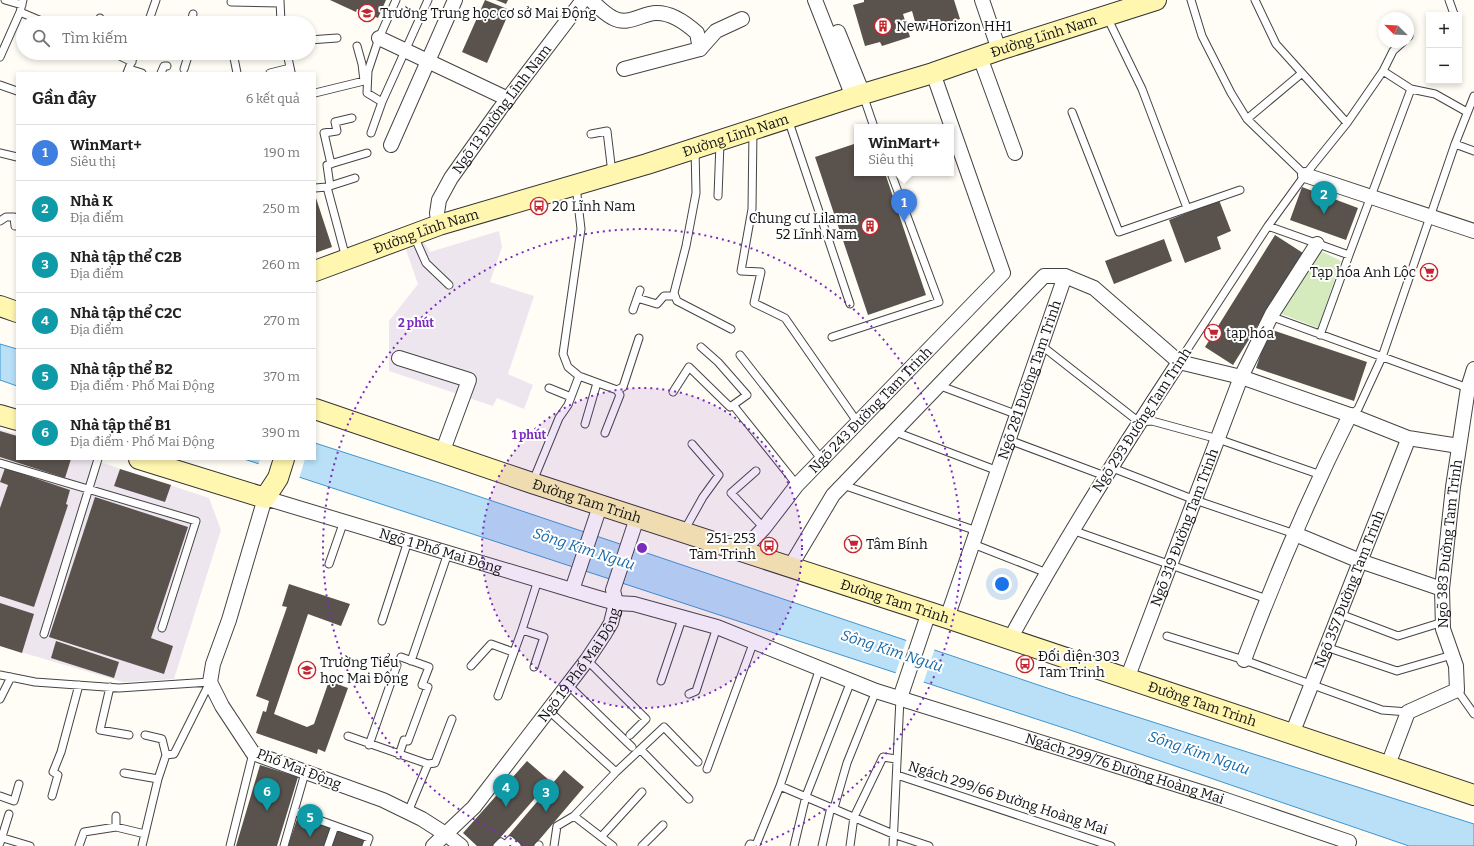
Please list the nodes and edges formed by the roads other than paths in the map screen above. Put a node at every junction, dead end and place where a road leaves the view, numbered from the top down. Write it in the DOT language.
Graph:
graph roads {
  1 [pos="5,0"];
  2 [pos="156,0"];
  3 [pos="396,0"];
  4 [pos="428,0"];
  5 [pos="455,0"];
  6 [pos="583,0"];
  7 [pos="591,0"];
  8 [pos="816,0"];
  9 [pos="825,0"];
  10 [pos="982,0"];
  11 [pos="1156,0"];
  12 [pos="1191,0"];
  13 [pos="1254,0"];
  14 [pos="1449,0"];
  15 [pos="231,2"];
  16 [pos="280,2"];
  17 [pos="22,6"];
  18 [pos="1453,12"];
  19 [pos="18,16"];
  20 [pos="36,16"];
  21 [pos="150,16"];
  22 [pos="281,16"];
  23 [pos="1107,17"];
  24 [pos="742,19"];
  25 [pos="16,20"];
  26 [pos="337,38"];
  27 [pos="379,38"];
  28 [pos="316,40"];
  29 [pos="357,46"];
  30 [pos="1396,48"];
  31 [pos="700,49"];
  32 [pos="406,50"];
  33 [pos="999,50"];
  34 [pos="0,57"];
  35 [pos="980,57"];
  36 [pos="128,60"];
  37 [pos="187,60"];
  38 [pos="234,60"];
  39 [pos="289,60"];
  40 [pos="132,62"];
  41 [pos="428,62"];
  42 [pos="167,66"];
  43 [pos="184,69"];
  44 [pos="624,69"];
  45 [pos="128,71"];
  46 [pos="291,71"];
  47 [pos="1383,71"];
  48 [pos="161,72"];
  49 [pos="237,72"];
  50 [pos="280,72"];
  51 [pos="933,73"];
  52 [pos="1302,73"];
  53 [pos="0,85"];
  54 [pos="1411,89"];
  55 [pos="16,91"];
  56 [pos="316,93"];
  57 [pos="858,96"];
  58 [pos="1474,96"];
  59 [pos="508,99"];
  60 [pos="382,102"];
  61 [pos="1072,112"];
  62 [pos="1467,112"];
  63 [pos="352,118"];
  64 [pos="788,118"];
  65 [pos="1247,119"];
  66 [pos="1347,123"];
  67 [pos="872,124"];
  68 [pos="951,124"];
  69 [pos="753,130"];
  70 [pos="371,133"];
  71 [pos="954,133"];
  72 [pos="591,134"];
  73 [pos="720,140"];
  74 [pos="1455,144"];
  75 [pos="391,145"];
  76 [pos="695,148"];
  77 [pos="1474,151"];
  78 [pos="0,153"];
  79 [pos="367,153"];
  80 [pos="1015,153"];
  81 [pos="16,158"];
  82 [pos="330,164"];
  83 [pos="612,173"];
  84 [pos="1305,175"];
  85 [pos="892,176"];
  86 [pos="355,178"];
  87 [pos="576,184"];
  88 [pos="328,186"];
  89 [pos="316,188"];
  90 [pos="1240,190"];
  91 [pos="718,196"];
  92 [pos="1370,196"];
  93 [pos="1187,208"];
  94 [pos="1431,217"];
  95 [pos="0,221"];
  96 [pos="439,225"];
  97 [pos="15,226"];
  98 [pos="1268,226"];
  99 [pos="1474,231"];
  100 [pos="414,235"];
  101 [pos="1317,244"];
  102 [pos="1349,255"];
  103 [pos="347,260"];
  104 [pos="316,270"];
  105 [pos="1065,276"];
  106 [pos="449,285"];
  107 [pos="640,290"];
  108 [pos="675,296"];
  109 [pos="637,298"];
  110 [pos="850,304"];
  111 [pos="0,306"];
  112 [pos="633,310"];
  113 [pos="16,312"];
  114 [pos="1270,316"];
  115 [pos="732,329"];
  116 [pos="1320,335"];
  117 [pos="832,337"];
  118 [pos="639,338"];
  119 [pos="1042,346"];
  120 [pos="701,347"];
  121 [pos="740,355"];
  122 [pos="1382,357"];
  123 [pos="399,358"];
  124 [pos="1179,362"];
  125 [pos="1474,369"];
  126 [pos="578,376"];
  127 [pos="1241,377"];
  128 [pos="597,383"];
  129 [pos="938,385"];
  130 [pos="549,388"];
  131 [pos="1468,388"];
  132 [pos="617,390"];
  133 [pos="673,392"];
  134 [pos="571,397"];
  135 [pos="732,405"];
  136 [pos="316,409"];
  137 [pos="0,415"];
  138 [pos="1018,415"];
  139 [pos="1350,415"];
  140 [pos="16,420"];
  141 [pos="1139,422"];
  142 [pos="858,423"];
  143 [pos="585,424"];
  144 [pos="893,431"];
  145 [pos="605,433"];
  146 [pos="1218,439"];
  147 [pos="1009,440"];
  148 [pos="692,444"];
  149 [pos="1406,445"];
  150 [pos="1460,446"];
  151 [pos="442,453"];
  152 [pos="98,460"];
  153 [pos="142,460"];
  154 [pos="284,460"];
  155 [pos="822,460"];
  156 [pos="0,463"];
  157 [pos="756,471"];
  158 [pos="998,471"];
  159 [pos="1108,472"];
  160 [pos="1320,475"];
  161 [pos="532,483"];
  162 [pos="797,485"];
  163 [pos="843,485"];
  164 [pos="89,490"];
  165 [pos="266,498"];
  166 [pos="1195,500"];
  167 [pos="598,513"];
  168 [pos="344,521"];
  169 [pos="634,526"];
  170 [pos="764,528"];
  171 [pos="1072,530"];
  172 [pos="683,533"];
  173 [pos="1295,534"];
  174 [pos="975,538"];
  175 [pos="408,541"];
  176 [pos="742,552"];
  177 [pos="448,553"];
  178 [pos="1360,561"];
  179 [pos="329,564"];
  180 [pos="1172,565"];
  181 [pos="790,567"];
  182 [pos="1046,573"];
  183 [pos="538,580"];
  184 [pos="1442,589"];
  185 [pos="572,590"];
  186 [pos="1267,599"];
  187 [pos="616,603"];
  188 [pos="1340,614"];
  189 [pos="938,615"];
  190 [pos="683,616"];
  191 [pos="382,621"];
  192 [pos="1443,622"];
  193 [pos="717,626"];
  194 [pos="162,628"];
  195 [pos="522,630"];
  196 [pos="44,634"];
  197 [pos="1167,636"];
  198 [pos="1010,640"];
  199 [pos="754,641"];
  200 [pos="1326,648"];
  201 [pos="513,652"];
  202 [pos="1452,655"];
  203 [pos="401,657"];
  204 [pos="587,660"];
  205 [pos="1244,660"];
  206 [pos="411,661"];
  207 [pos="397,665"];
  208 [pos="471,666"];
  209 [pos="534,667"];
  210 [pos="820,668"];
  211 [pos="0,675"];
  212 [pos="11,677"];
  213 [pos="1127,679"];
  214 [pos="661,681"];
  215 [pos="851,681"];
  216 [pos="210,682"];
  217 [pos="79,685"];
  218 [pos="568,685"];
  219 [pos="1310,685"];
  220 [pos="110,687"];
  221 [pos="1457,690"];
  222 [pos="876,691"];
  223 [pos="688,694"];
  224 [pos="498,696"];
  225 [pos="900,698"];
  226 [pos="0,699"];
  227 [pos="548,711"];
  228 [pos="1408,712"];
  229 [pos="1474,714"];
  230 [pos="452,719"];
  231 [pos="1292,734"];
  232 [pos="129,735"];
  233 [pos="145,735"];
  234 [pos="630,735"];
  235 [pos="348,736"];
  236 [pos="369,745"];
  237 [pos="632,747"];
  238 [pos="641,750"];
  239 [pos="253,753"];
  240 [pos="166,756"];
  241 [pos="399,756"];
  242 [pos="896,759"];
  243 [pos="698,762"];
  244 [pos="428,764"];
  245 [pos="1388,766"];
  246 [pos="708,769"];
  247 [pos="616,772"];
  248 [pos="124,773"];
  249 [pos="305,773"];
  250 [pos="897,776"];
  251 [pos="158,779"];
  252 [pos="19,784"];
  253 [pos="780,786"];
  254 [pos="642,792"];
  255 [pos="1474,795"];
  256 [pos="0,796"];
  257 [pos="52,796"];
  258 [pos="806,796"];
  259 [pos="689,799"];
  260 [pos="832,807"];
  261 [pos="294,811"];
  262 [pos="408,812"];
  263 [pos="9,814"];
  264 [pos="116,816"];
  265 [pos="574,816"];
  266 [pos="854,817"];
  267 [pos="663,825"];
  268 [pos="335,826"];
  269 [pos="116,827"];
  270 [pos="145,834"];
  271 [pos="893,834"];
  272 [pos="447,835"];
  273 [pos="601,837"];
  274 [pos="1,839"];
  275 [pos="1349,844"];
  276 [pos="30,846"];
  277 [pos="79,846"];
  278 [pos="142,846"];
  279 [pos="230,846"];
  280 [pos="284,846"];
  281 [pos="328,846"];
  282 [pos="366,846"];
  283 [pos="433,846"];
  284 [pos="461,846"];
  285 [pos="497,846"];
  286 [pos="517,846"];
  287 [pos="554,846"];
  288 [pos="613,846"];
  289 [pos="642,846"];
  290 [pos="749,846"];
  291 [pos="794,846"];
  292 [pos="822,846"];
  293 [pos="850,846"];
  294 [pos="893,846"];
  295 [pos="929,846"];
  296 [pos="1111,846"];
  1 -- 17 [label="lane"];
  2 -- 21 [label="lane"];
  3 -- 27 [label="lane"];
  4 -- 32 [label="lane"];
  5 -- 41 [label="street"];
  6 -- 59 [label="street, Ngõ 13 Đường Lĩnh Nam"];
  7 -- 31 [label="street"];
  8 -- 57 [label="street"];
  9 -- 57 [label="street"];
  10 -- 33 [label="street"];
  11 -- 23 [label="main road, Đường Lĩnh Nam"];
  12 -- 65 [label="lane"];
  13 -- 52 [label="lane"];
  14 -- 18 [label="lane"];
  15 -- 16 [label="lane"];
  16 -- 22 [label="lane"];
  17 -- 19 [label="lane"];
  17 -- 20 [label="lane"];
  23 -- 33 [label="main road, Đường Lĩnh Nam"];
  23 -- 93 [label="lane"];
  24 -- 31 [label="street"];
  25 -- 34 [label="lane"];
  26 -- 28 [label="lane"];
  27 -- 32 [label="street"];
  27 -- 60 [label="lane"];
  29 -- 56 [label="lane"];
  30 -- 47 [label="lane, Ngõ 293 Đường Tam Trinh"];
  31 -- 44 [label="street"];
  32 -- 41 [label="street"];
  32 -- 60 [label="lane"];
  33 -- 35 [label="main road, Đường Lĩnh Nam"];
  35 -- 51 [label="main road, Đường Lĩnh Nam"];
  35 -- 80 [label="street"];
  36 -- 40 [label="lane"];
  37 -- 43 [label="lane"];
  38 -- 49 [label="lane"];
  39 -- 46 [label="lane"];
  40 -- 45 [label="lane"];
  41 -- 59 [label="street"];
  41 -- 75 [label="street"];
  42 -- 48 [label="lane"];
  46 -- 50 [label="lane"];
  47 -- 54 [label="lane"];
  47 -- 66 [label="lane, Ngõ 293 Đường Tam Trinh"];
  51 -- 57 [label="main road, Đường Lĩnh Nam"];
  51 -- 68 [label="street, Ngõ 243 Đường Tam Trinh"];
  52 -- 65 [label="lane"];
  52 -- 66 [label="lane"];
  53 -- 55 [label="lane"];
  54 -- 62 [label="lane"];
  54 -- 92 [label="lane"];
  57 -- 64 [label="main road, Đường Lĩnh Nam"];
  57 -- 67 [label="lane"];
  58 -- 62 [label="lane"];
  59 -- 96 [label="street, Ngõ 13 Đường Lĩnh Nam"];
  60 -- 70 [label="lane"];
  61 -- 93 [label="lane"];
  62 -- 74 [label="lane"];
  63 -- 82 [label="lane"];
  64 -- 69 [label="main road, Đường Lĩnh Nam"];
  64 -- 110 [label="lane"];
  65 -- 84 [label="lane"];
  66 -- 84 [label="lane, Ngõ 293 Đường Tam Trinh"];
  69 -- 73 [label="main road, Đường Lĩnh Nam"];
  69 -- 142 [label="lane"];
  71 -- 142 [label="street, Ngõ 243 Đường Tam Trinh"];
  72 -- 83 [label="lane"];
  73 -- 76 [label="main road, Đường Lĩnh Nam"];
  73 -- 91 [label="lane"];
  74 -- 77 [label="lane"];
  74 -- 94 [label="lane"];
  76 -- 83 [label="main road, Đường Lĩnh Nam"];
  76 -- 108 [label="lane"];
  78 -- 81 [label="lane"];
  79 -- 82 [label="lane"];
  82 -- 88 [label="lane"];
  83 -- 87 [label="main road, Đường Lĩnh Nam"];
  84 -- 92 [label="street"];
  84 -- 98 [label="lane, Ngõ 293 Đường Tam Trinh"];
  85 -- 117 [label="lane"];
  86 -- 88 [label="lane"];
  87 -- 96 [label="main road, Đường Lĩnh Nam"];
  87 -- 126 [label="lane"];
  88 -- 89 [label="lane"];
  88 -- 103 [label="lane"];
  90 -- 93 [label="lane"];
  92 -- 94 [label="street"];
  92 -- 102 [label="lane"];
  94 -- 99 [label="street"];
  94 -- 122 [label="lane"];
  95 -- 97 [label="lane"];
  96 -- 100 [label="main road, Đường Lĩnh Nam"];
  98 -- 101 [label="lane"];
  98 -- 124 [label="lane, Ngõ 293 Đường Tam Trinh"];
  100 -- 103 [label="main road, Đường Lĩnh Nam"];
  100 -- 106 [label="lane"];
  101 -- 102 [label="lane"];
  101 -- 114 [label="street, Ngõ 319 Đường Tam Trinh"];
  102 -- 116 [label="lane"];
  103 -- 104 [label="main road, Đường Lĩnh Nam"];
  105 -- 119 [label="street, Ngõ 281 Đường Tam Trinh"];
  105 -- 124 [label="street"];
  105 -- 129 [label="street"];
  107 -- 109 [label="lane"];
  108 -- 109 [label="lane"];
  108 -- 115 [label="lane"];
  109 -- 112 [label="lane"];
  111 -- 113 [label="main road"];
  114 -- 116 [label="lane"];
  114 -- 127 [label="street, Ngõ 319 Đường Tam Trinh"];
  116 -- 122 [label="lane"];
  118 -- 132 [label="lane"];
  119 -- 138 [label="street, Ngõ 281 Đường Tam Trinh"];
  119 -- 141 [label="lane"];
  120 -- 135 [label="lane"];
  121 -- 155 [label="lane"];
  122 -- 131 [label="lane"];
  122 -- 139 [label="lane"];
  123 -- 151 [label="street"];
  124 -- 127 [label="street"];
  124 -- 141 [label="street, Ngõ 293 Đường Tam Trinh"];
  125 -- 131 [label="street, Ngõ 383 Đường Tam Trinh"];
  126 -- 128 [label="lane"];
  126 -- 134 [label="lane"];
  127 -- 139 [label="street"];
  127 -- 146 [label="street, Ngõ 319 Đường Tam Trinh"];
  128 -- 132 [label="lane"];
  128 -- 143 [label="lane"];
  129 -- 138 [label="lane"];
  129 -- 144 [label="street"];
  130 -- 134 [label="lane"];
  131 -- 150 [label="street, Ngõ 383 Đường Tam Trinh"];
  132 -- 145 [label="lane"];
  133 -- 135 [label="lane"];
  134 -- 161 [label="lane"];
  135 -- 162 [label="lane"];
  136 -- 151 [label="main road, Đường Tam Trinh"];
  137 -- 140 [label="main road"];
  138 -- 147 [label="street, Ngõ 281 Đường Tam Trinh"];
  139 -- 150 [label="street"];
  139 -- 160 [label="street"];
  141 -- 146 [label="lane"];
  141 -- 159 [label="street, Ngõ 293 Đường Tam Trinh"];
  142 -- 155 [label="street, Ngõ 243 Đường Tam Trinh"];
  144 -- 158 [label="lane"];
  144 -- 163 [label="street"];
  146 -- 160 [label="lane"];
  146 -- 166 [label="street, Ngõ 319 Đường Tam Trinh"];
  147 -- 158 [label="street, Ngõ 281 Đường Tam Trinh"];
  147 -- 159 [label="lane"];
  148 -- 172 [label="lane"];
  149 -- 178 [label="street, Ngõ 357 Đường Tam Trinh"];
  150 -- 184 [label="street, Ngõ 383 Đường Tam Trinh"];
  151 -- 161 [label="main road, Đường Tam Trinh"];
  152 -- 164 [label="lane"];
  153 -- 165 [label="main road"];
  154 -- 165 [label="main road"];
  155 -- 162 [label="street, Ngõ 243 Đường Tam Trinh"];
  156 -- 164 [label="lane"];
  157 -- 170 [label="lane"];
  158 -- 174 [label="street, Ngõ 281 Đường Tam Trinh"];
  159 -- 166 [label="lane"];
  159 -- 171 [label="street, Ngõ 293 Đường Tam Trinh"];
  160 -- 173 [label="street"];
  161 -- 167 [label="main road, Đường Tam Trinh"];
  162 -- 170 [label="street, Ngõ 243 Đường Tam Trinh"];
  163 -- 174 [label="lane"];
  163 -- 181 [label="street"];
  164 -- 194 [label="lane"];
  164 -- 196 [label="lane"];
  165 -- 168 [label="street, Ngõ 1 Phố Mai Động"];
  165 -- 216 [label="street"];
  166 -- 173 [label="lane"];
  166 -- 180 [label="street, Ngõ 319 Đường Tam Trinh"];
  167 -- 169 [label="main road, Đường Tam Trinh"];
  167 -- 185 [label="street"];
  168 -- 175 [label="street, Ngõ 1 Phố Mai Động"];
  168 -- 179 [label="lane"];
  169 -- 172 [label="main road, Đường Tam Trinh"];
  169 -- 187 [label="street"];
  170 -- 176 [label="street, Ngõ 243 Đường Tam Trinh"];
  171 -- 180 [label="lane"];
  171 -- 182 [label="street, Ngõ 293 Đường Tam Trinh"];
  172 -- 176 [label="main road, Đường Tam Trinh"];
  173 -- 178 [label="street"];
  173 -- 186 [label="street"];
  174 -- 182 [label="lane"];
  174 -- 189 [label="street, Ngõ 281 Đường Tam Trinh"];
  175 -- 177 [label="street, Ngõ 1 Phố Mai Động"];
  175 -- 191 [label="lane"];
  176 -- 181 [label="main road, Đường Tam Trinh"];
  177 -- 183 [label="street, Ngõ 1 Phố Mai Động"];
  177 -- 206 [label="lane"];
  178 -- 184 [label="street"];
  178 -- 188 [label="street, Ngõ 357 Đường Tam Trinh"];
  180 -- 186 [label="lane"];
  180 -- 213 [label="street, Ngõ 319 Đường Tam Trinh"];
  181 -- 189 [label="main road, Đường Tam Trinh"];
  182 -- 198 [label="street, Ngõ 293 Đường Tam Trinh"];
  183 -- 185 [label="street, Ngõ 1 Phố Mai Động"];
  183 -- 195 [label="lane"];
  184 -- 192 [label="street, Ngõ 383 Đường Tam Trinh"];
  185 -- 187 [label="street, Ngõ 1 Phố Mai Động"];
  186 -- 205 [label="street"];
  187 -- 190 [label="street, Ngõ 19 Phố Mai Động"];
  187 -- 204 [label="street, Ngõ 19 Phố Mai Động"];
  188 -- 192 [label="lane"];
  188 -- 200 [label="street, Ngõ 357 Đường Tam Trinh"];
  189 -- 198 [label="main road, Đường Tam Trinh"];
  189 -- 225 [label="street, Ngõ 281 Đường Tam Trinh"];
  190 -- 193 [label="street, Ngõ 19 Phố Mai Động"];
  190 -- 214 [label="lane"];
  192 -- 202 [label="street, Ngõ 383 Đường Tam Trinh"];
  193 -- 199 [label="street, Ngõ 19 Phố Mai Động"];
  193 -- 223 [label="lane"];
  195 -- 201 [label="lane"];
  195 -- 209 [label="lane"];
  197 -- 205 [label="lane"];
  198 -- 213 [label="main road, Đường Tam Trinh"];
  199 -- 210 [label="street, Ngõ 19 Phố Mai Động"];
  199 -- 246 [label="lane"];
  200 -- 202 [label="lane"];
  200 -- 219 [label="street, Ngõ 357 Đường Tam Trinh"];
  201 -- 208 [label="lane"];
  201 -- 224 [label="lane"];
  202 -- 221 [label="street, Ngõ 383 Đường Tam Trinh"];
  203 -- 206 [label="lane"];
  204 -- 218 [label="street, Ngõ 19 Phố Mai Động"];
  204 -- 234 [label="lane"];
  205 -- 219 [label="lane"];
  206 -- 241 [label="lane"];
  207 -- 236 [label="lane"];
  210 -- 215 [label="street, Ngõ 19 Phố Mai Động"];
  210 -- 253 [label="lane"];
  211 -- 212 [label="lane"];
  212 -- 217 [label="lane"];
  212 -- 226 [label="lane"];
  213 -- 231 [label="main road, Đường Tam Trinh"];
  215 -- 222 [label="street, Ngách 299/76 Đường Hoàng Mai"];
  215 -- 258 [label="lane"];
  216 -- 220 [label="lane"];
  216 -- 239 [label="street, Phố Mai Động"];
  216 -- 240 [label="lane"];
  217 -- 220 [label="lane"];
  217 -- 257 [label="lane"];
  218 -- 227 [label="street, Ngõ 19 Phố Mai Động"];
  218 -- 237 [label="lane"];
  219 -- 228 [label="lane"];
  219 -- 231 [label="street, Ngõ 357 Đường Tam Trinh"];
  220 -- 232 [label="lane"];
  221 -- 228 [label="street"];
  221 -- 229 [label="lane"];
  222 -- 225 [label="street, Ngách 299/76 Đường Hoàng Mai"];
  222 -- 260 [label="lane"];
  225 -- 242 [label="lane"];
  225 -- 275 [label="street, Ngách 299/76 Đường Hoàng Mai"];
  227 -- 247 [label="lane"];
  227 -- 272 [label="street, Ngõ 19 Phố Mai Động"];
  228 -- 245 [label="street"];
  230 -- 244 [label="lane"];
  231 -- 245 [label="main road, Đường Tam Trinh"];
  233 -- 240 [label="lane"];
  235 -- 236 [label="lane"];
  236 -- 241 [label="lane"];
  238 -- 243 [label="lane"];
  238 -- 247 [label="lane"];
  238 -- 259 [label="lane"];
  239 -- 249 [label="street, Phố Mai Động"];
  239 -- 279 [label="lane"];
  240 -- 251 [label="lane"];
  241 -- 244 [label="lane"];
  242 -- 250 [label="lane"];
  242 -- 266 [label="lane"];
  244 -- 262 [label="lane"];
  245 -- 255 [label="main road, Đường Tam Trinh"];
  247 -- 265 [label="lane"];
  248 -- 251 [label="lane"];
  249 -- 261 [label="lane"];
  249 -- 262 [label="street, Phố Mai Động"];
  250 -- 271 [label="lane"];
  250 -- 296 [label="lane, Ngách 299/66 Đường Hoàng Mai"];
  251 -- 270 [label="lane"];
  252 -- 256 [label="lane"];
  253 -- 258 [label="lane"];
  253 -- 290 [label="lane"];
  254 -- 273 [label="lane"];
  258 -- 260 [label="lane"];
  258 -- 291 [label="lane"];
  260 -- 266 [label="lane"];
  260 -- 292 [label="lane"];
  261 -- 268 [label="lane"];
  261 -- 280 [label="lane"];
  262 -- 272 [label="street, Phố Mai Động"];
  263 -- 274 [label="lane"];
  264 -- 269 [label="lane"];
  265 -- 273 [label="lane"];
  265 -- 287 [label="lane"];
  266 -- 271 [label="lane"];
  266 -- 293 [label="lane"];
  267 -- 289 [label="lane"];
  268 -- 281 [label="lane"];
  268 -- 282 [label="lane"];
  269 -- 270 [label="lane"];
  269 -- 277 [label="lane"];
  270 -- 278 [label="lane"];
  271 -- 294 [label="lane"];
  271 -- 295 [label="lane"];
  272 -- 283 [label="street, Ngõ 19 Phố Mai Động"];
  272 -- 284 [label="street, Phố Mai Động"];
  273 -- 288 [label="lane"];
  274 -- 276 [label="lane"];
  285 -- 286 [label="lane"];
}
